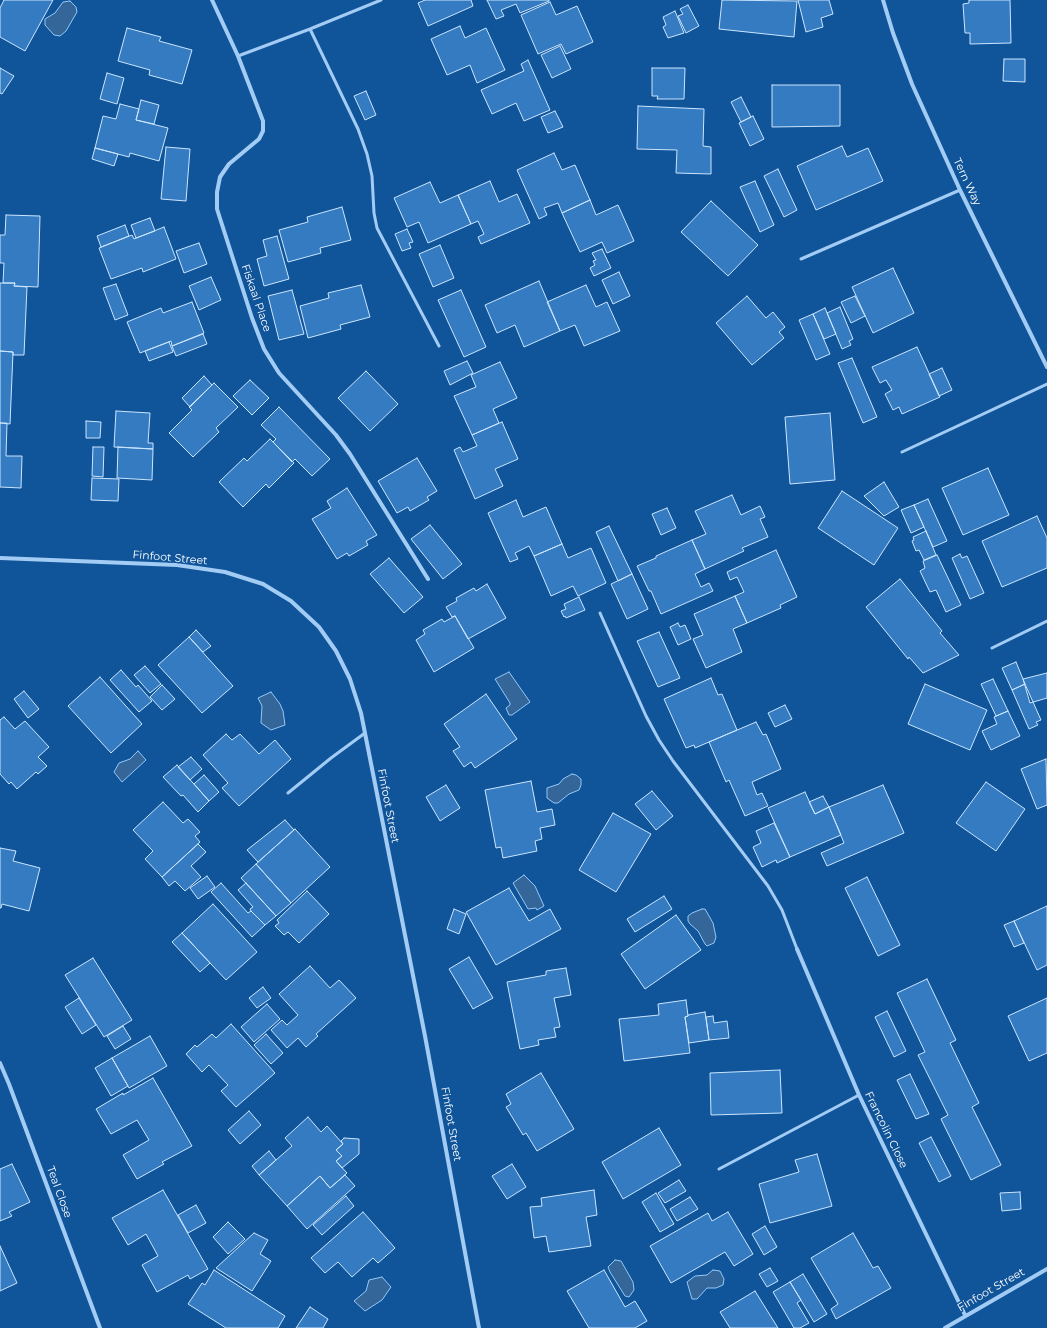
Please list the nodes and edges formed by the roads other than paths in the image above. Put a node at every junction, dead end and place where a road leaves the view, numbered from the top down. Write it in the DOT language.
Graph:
graph roads {
  1 [pos="212,0"];
  2 [pos="381,0"];
  3 [pos="884,0"];
  4 [pos="310,29"];
  5 [pos="238,56"];
  6 [pos="960,190"];
  7 [pos="801,260"];
  8 [pos="439,346"];
  9 [pos="1047,368"];
  10 [pos="1047,384"];
  11 [pos="902,452"];
  12 [pos="0,558"];
  13 [pos="428,579"];
  14 [pos="600,613"];
  15 [pos="1047,621"];
  16 [pos="992,648"];
  17 [pos="365,733"];
  18 [pos="288,793"];
  19 [pos="797,949"];
  20 [pos="0,1063"];
  21 [pos="859,1095"];
  22 [pos="719,1169"];
  23 [pos="1047,1269"];
  24 [pos="965,1315"];
  25 [pos="100,1328"];
  26 [pos="479,1328"];
  27 [pos="945,1328"];
  1 -- 5 [label="street, Fiskaal Place"];
  2 -- 4 [label="lane"];
  3 -- 6 [label="street, Tern Way"];
  4 -- 5 [label="lane"];
  4 -- 8 [label="lane"];
  5 -- 13 [label="street, Fiskaal Place"];
  6 -- 7 [label="lane"];
  6 -- 9 [label="street, Tern Way"];
  10 -- 11 [label="lane"];
  12 -- 17 [label="street, Finfoot Street"];
  14 -- 19 [label="lane"];
  15 -- 16 [label="lane"];
  17 -- 18 [label="lane"];
  17 -- 26 [label="street, Finfoot Street"];
  19 -- 21 [label="street, Francolin Close"];
  20 -- 25 [label="street, Teal Close"];
  21 -- 22 [label="lane"];
  21 -- 24 [label="street, Francolin Close"];
  23 -- 24 [label="street, Finfoot Street"];
  24 -- 27 [label="street, Finfoot Street"];
}
